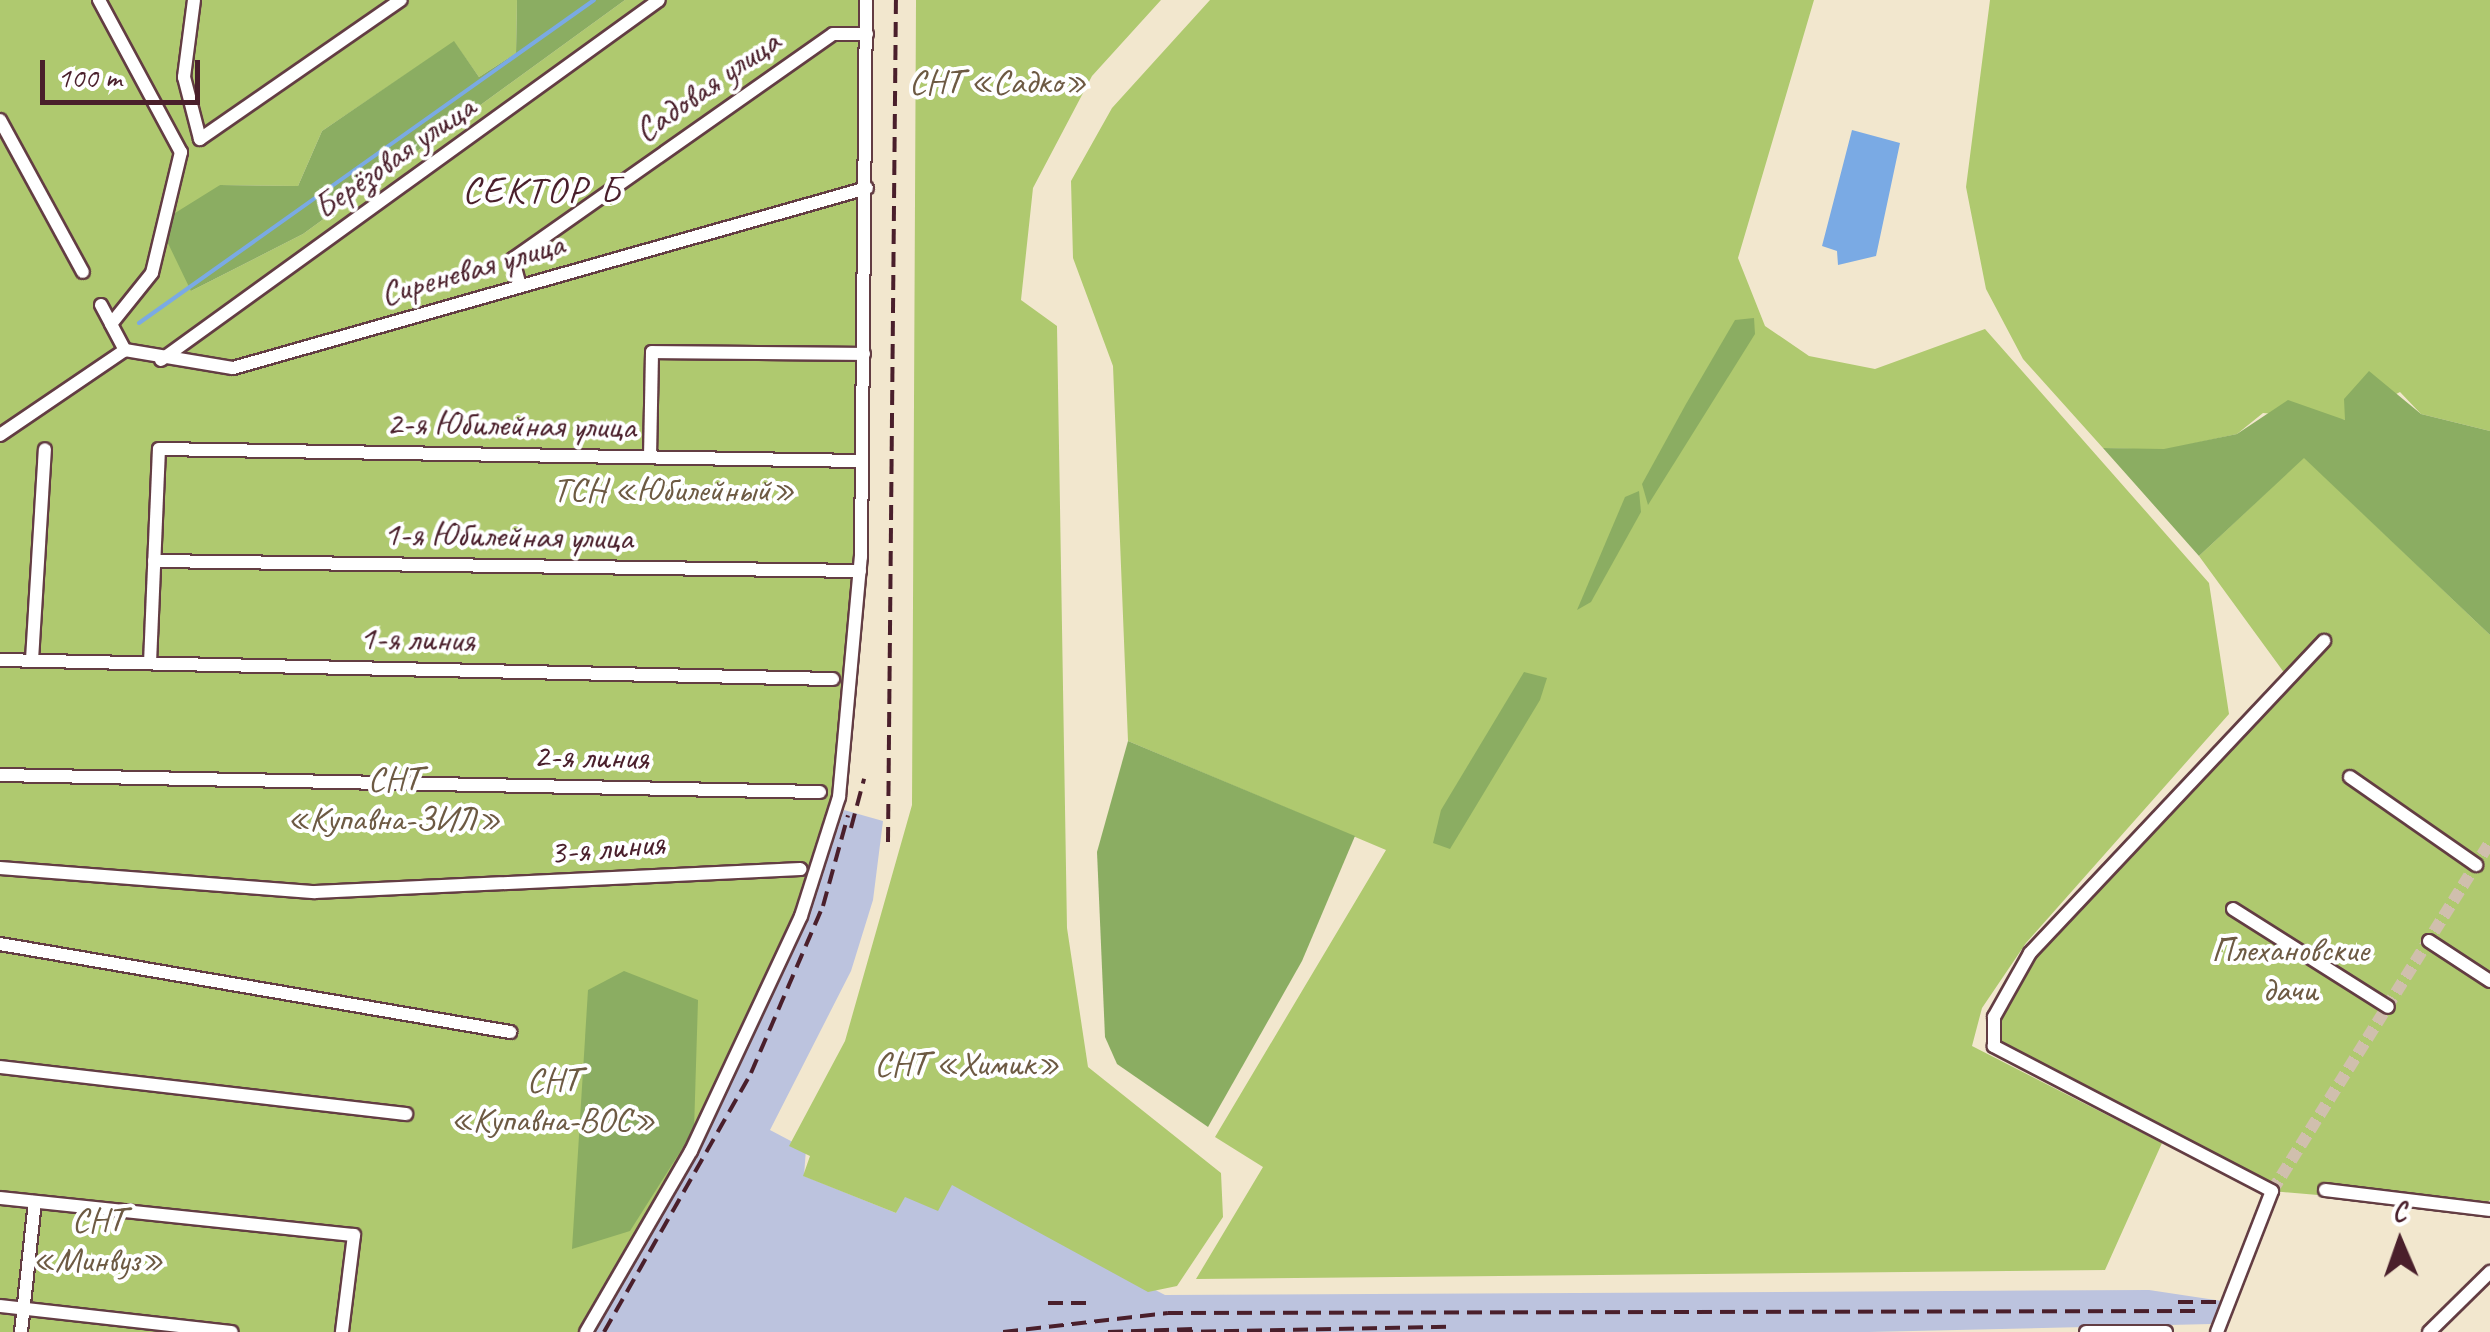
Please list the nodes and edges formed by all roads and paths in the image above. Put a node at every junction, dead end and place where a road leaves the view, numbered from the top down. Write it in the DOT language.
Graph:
graph roads {
  1 [pos="99,0"];
  2 [pos="194,0"];
  3 [pos="400,0"];
  4 [pos="660,0"];
  5 [pos="866,0"];
  6 [pos="866,34"];
  7 [pos="0,120"];
  8 [pos="867,188"];
  9 [pos="82,272"];
  10 [pos="520,286"];
  11 [pos="101,306"];
  12 [pos="110,324"];
  13 [pos="125,350"];
  14 [pos="864,354"];
  15 [pos="154,360"];
  16 [pos="0,435"];
  17 [pos="46,449"];
  18 [pos="650,457"];
  19 [pos="862,461"];
  20 [pos="154,561"];
  21 [pos="860,571"];
  22 [pos="2324,641"];
  23 [pos="0,660"];
  24 [pos="32,660"];
  25 [pos="150,663"];
  26 [pos="832,679"];
  27 [pos="0,776"];
  28 [pos="2350,777"];
  29 [pos="820,792"];
  30 [pos="2476,865"];
  31 [pos="0,868"];
  32 [pos="800,869"];
  33 [pos="2233,909"];
  34 [pos="2429,940"];
  35 [pos="0,944"];
  36 [pos="2490,980"];
  37 [pos="2388,1007"];
  38 [pos="510,1032"];
  39 [pos="0,1067"];
  40 [pos="406,1114"];
  41 [pos="2325,1190"];
  42 [pos="0,1198"];
  43 [pos="35,1202"];
  44 [pos="2490,1210"];
  45 [pos="2490,1272"];
  46 [pos="0,1306"];
  47 [pos="23,1308"];
  48 [pos="21,1332"];
  49 [pos="232,1332"];
  50 [pos="342,1332"];
  51 [pos="586,1332"];
  52 [pos="2086,1332"];
  53 [pos="2166,1332"];
  54 [pos="2217,1332"];
  55 [pos="2429,1332"];
  1 -- 12 [label="street"];
  2 -- 3 [label="street"];
  4 -- 15 [label="street, Берёзовая улица"];
  5 -- 6 [label="street"];
  6 -- 8 [label="street"];
  6 -- 10 [label="street, Садовая улица"];
  7 -- 9 [label="street"];
  8 -- 10 [label="street, Сиреневая улица"];
  8 -- 14 [label="street"];
  10 -- 15 [label="street, Сиреневая улица"];
  11 -- 12 [label="street"];
  12 -- 13 [label="street"];
  13 -- 15 [label="street, Сиреневая улица"];
  13 -- 16 [label="street"];
  14 -- 18 [label="street"];
  14 -- 19 [label="street"];
  17 -- 24 [label="street"];
  18 -- 19 [label="street, 2-я Юбилейная улица"];
  18 -- 20 [label="street, 2-я Юбилейная улица"];
  19 -- 21 [label="street"];
  20 -- 21 [label="street, 1-я Юбилейная улица"];
  20 -- 25 [label="street"];
  21 -- 51 [label="street"];
  22 -- 54 [label="street"];
  23 -- 24 [label="street, 1-я линия"];
  24 -- 25 [label="street, 1-я линия"];
  25 -- 26 [label="street, 1-я линия"];
  27 -- 29 [label="street, 2-я линия"];
  28 -- 30 [label="street"];
  31 -- 32 [label="street, 3-я линия"];
  33 -- 37 [label="street"];
  34 -- 36 [label="street"];
  35 -- 38 [label="street"];
  39 -- 40 [label="street"];
  41 -- 44 [label="street"];
  42 -- 43 [label="street"];
  43 -- 47 [label="street"];
  43 -- 50 [label="street"];
  45 -- 55 [label="street"];
  46 -- 47 [label="street"];
  47 -- 48 [label="street"];
  47 -- 49 [label="street"];
  52 -- 53 [label="street"];
}
